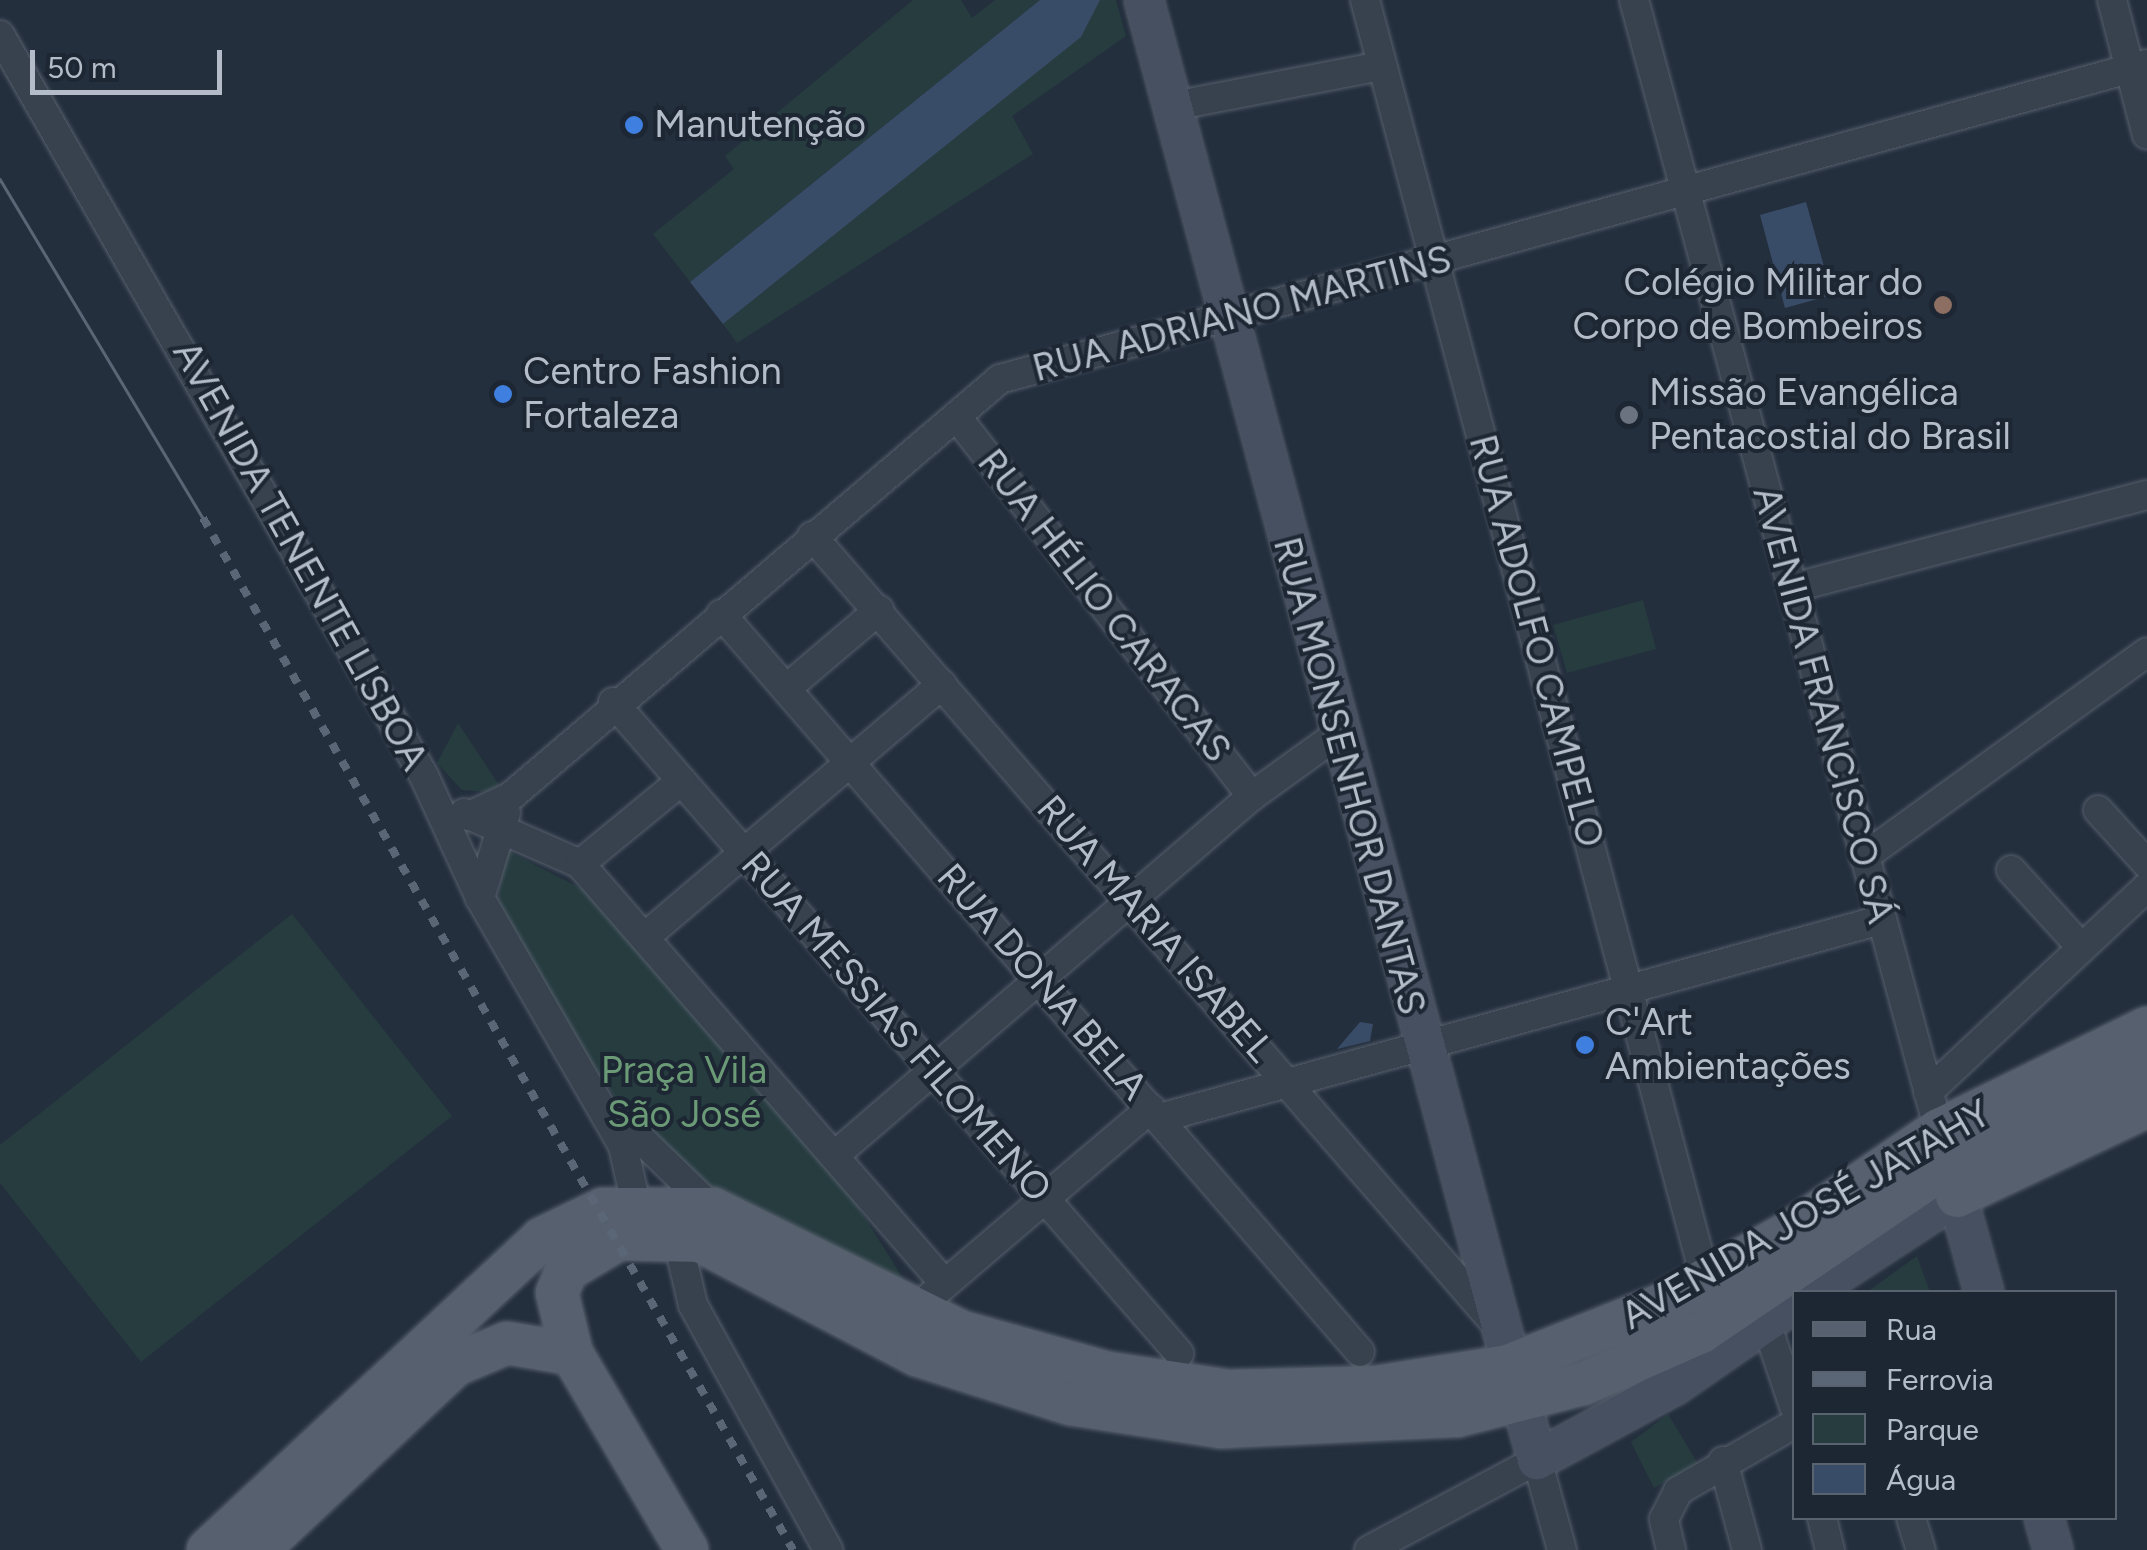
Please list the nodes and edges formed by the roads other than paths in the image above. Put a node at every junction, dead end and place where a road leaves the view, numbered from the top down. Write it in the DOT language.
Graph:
graph roads {
  1 [pos="1144,0"];
  2 [pos="1364,0"];
  3 [pos="1634,0"];
  4 [pos="2112,0"];
  5 [pos="0,35"];
  6 [pos="1382,66"];
  7 [pos="2139,69"];
  8 [pos="1173,106"];
  9 [pos="2147,135"];
  10 [pos="1688,195"];
  11 [pos="1435,262"];
  12 [pos="1228,318"];
  13 [pos="956,416"];
  14 [pos="2147,495"];
  15 [pos="812,536"];
  16 [pos="1792,588"];
  17 [pos="879,610"];
  18 [pos="721,614"];
  19 [pos="2147,652"];
  20 [pos="942,684"];
  21 [pos="787,688"];
  22 [pos="613,702"];
  23 [pos="1338,734"];
  24 [pos="851,761"];
  25 [pos="424,776"];
  26 [pos="681,781"];
  27 [pos="1252,796"];
  28 [pos="510,797"];
  29 [pos="2098,810"];
  30 [pos="469,816"];
  31 [pos="503,829"];
  32 [pos="745,854"];
  33 [pos="1864,857"];
  34 [pos="580,864"];
  35 [pos="2147,864"];
  36 [pos="2011,870"];
  37 [pos="2147,887"];
  38 [pos="480,898"];
  39 [pos="1128,901"];
  40 [pos="1881,920"];
  41 [pos="645,937"];
  42 [pos="2082,948"];
  43 [pos="1039,977"];
  44 [pos="1629,988"];
  45 [pos="2147,1028"];
  46 [pos="1420,1045"];
  47 [pos="2147,1069"];
  48 [pos="932,1072"];
  49 [pos="1289,1082"];
  50 [pos="588,1084"];
  51 [pos="2147,1106"];
  52 [pos="1155,1113"];
  53 [pos="1943,1146"];
  54 [pos="834,1156"];
  55 [pos="1045,1197"];
  56 [pos="636,1204"];
  57 [pos="713,1209"];
  58 [pos="677,1237"];
  59 [pos="1706,1282"];
  60 [pos="1812,1290"];
  61 [pos="1983,1290"];
  62 [pos="930,1297"];
  63 [pos="1780,1313"];
  64 [pos="1495,1323"];
  65 [pos="1360,1352"];
  66 [pos="1179,1353"];
  67 [pos="572,1354"];
  68 [pos="1620,1368"];
  69 [pos="1694,1372"];
  70 [pos="1514,1384"];
  71 [pos="1792,1393"];
  72 [pos="1792,1425"];
  73 [pos="1536,1460"];
  74 [pos="1723,1461"];
  75 [pos="1822,1520"];
  76 [pos="1912,1520"];
  77 [pos="2045,1520"];
  78 [pos="208,1550"];
  79 [pos="258,1550"];
  80 [pos="687,1550"];
  81 [pos="828,1550"];
  82 [pos="1368,1550"];
  83 [pos="1562,1550"];
  84 [pos="1672,1550"];
  85 [pos="1748,1550"];
  86 [pos="1830,1550"];
  87 [pos="1920,1550"];
  88 [pos="2053,1550"];
  1 -- 8 [label="main road, RUA MONSENHOR DANTAS"];
  2 -- 6 [label="street, RUA ADOLFO CAMPELO"];
  3 -- 10 [label="street, AVENIDA FRANCISCO SÁ"];
  4 -- 7 [label="street"];
  5 -- 25 [label="street, AVENIDA TENENTE LISBOA"];
  6 -- 8 [label="street"];
  6 -- 11 [label="street, RUA ADOLFO CAMPELO"];
  7 -- 9 [label="street"];
  7 -- 10 [label="street, RUA ADRIANO MARTINS"];
  8 -- 12 [label="main road, RUA MONSENHOR DANTAS"];
  10 -- 11 [label="street, RUA ADRIANO MARTINS"];
  10 -- 16 [label="street, AVENIDA FRANCISCO SÁ"];
  11 -- 12 [label="street, RUA ADRIANO MARTINS"];
  11 -- 44 [label="street, RUA ADOLFO CAMPELO"];
  12 -- 13 [label="street, RUA ADRIANO MARTINS"];
  12 -- 23 [label="main road, RUA MONSENHOR DANTAS"];
  13 -- 15 [label="street, RUA ADRIANO MARTINS"];
  13 -- 27 [label="street, RUA HÉLIO CARACAS"];
  14 -- 16 [label="street"];
  15 -- 17 [label="street, RUA MARIA ISABEL"];
  15 -- 18 [label="street, RUA ADRIANO MARTINS"];
  16 -- 33 [label="street, AVENIDA FRANCISCO SÁ"];
  17 -- 20 [label="street, RUA MARIA ISABEL"];
  17 -- 21 [label="street"];
  18 -- 21 [label="street, RUA DONA BELA"];
  18 -- 22 [label="street, RUA ADRIANO MARTINS"];
  19 -- 33 [label="street"];
  20 -- 24 [label="street"];
  20 -- 39 [label="street, RUA MARIA ISABEL"];
  21 -- 24 [label="street, RUA DONA BELA"];
  22 -- 26 [label="street, RUA MESSIAS FILOMENO"];
  22 -- 28 [label="street, RUA ADRIANO MARTINS"];
  23 -- 27 [label="street"];
  23 -- 46 [label="main road, RUA MONSENHOR DANTAS"];
  24 -- 32 [label="street"];
  24 -- 43 [label="street, RUA DONA BELA"];
  25 -- 30 [label="street"];
  25 -- 38 [label="street, AVENIDA TENENTE LISBOA"];
  26 -- 32 [label="street, RUA MESSIAS FILOMENO"];
  26 -- 34 [label="street"];
  27 -- 39 [label="street"];
  28 -- 30 [label="street, RUA ADRIANO MARTINS"];
  28 -- 31 [label="street"];
  29 -- 35 [label="street"];
  30 -- 31 [label="street"];
  31 -- 34 [label="street"];
  31 -- 38 [label="street"];
  32 -- 41 [label="street"];
  32 -- 48 [label="street, RUA MESSIAS FILOMENO"];
  33 -- 40 [label="street, AVENIDA FRANCISCO SÁ"];
  34 -- 41 [label="street"];
  36 -- 42 [label="street"];
  37 -- 42 [label="street, AVENIDA JOSÉ JATAHY"];
  38 -- 50 [label="street, AVENIDA TENENTE LISBOA"];
  39 -- 43 [label="street"];
  39 -- 49 [label="street, RUA MARIA ISABEL"];
  40 -- 44 [label="street"];
  40 -- 53 [label="street, AVENIDA FRANCISCO SÁ"];
  41 -- 54 [label="street"];
  42 -- 53 [label="street, AVENIDA JOSÉ JATAHY"];
  43 -- 48 [label="street"];
  43 -- 52 [label="street, RUA DONA BELA"];
  44 -- 46 [label="street"];
  44 -- 59 [label="street, RUA ADOLFO CAMPELO"];
  45 -- 53 [label="main road, AVENIDA JOSÉ JATAHY"];
  46 -- 49 [label="street"];
  46 -- 64 [label="main road, RUA MONSENHOR DANTAS"];
  47 -- 53 [label="main road, AVENIDA JOSÉ JATAHY"];
  48 -- 54 [label="street"];
  48 -- 55 [label="street, RUA MESSIAS FILOMENO"];
  49 -- 52 [label="street"];
  49 -- 64 [label="street, RUA MARIA ISABEL"];
  50 -- 56 [label="street, AVENIDA TENENTE LISBOA"];
  50 -- 57 [label="street, AVENIDA TENENTE LISBOA"];
  51 -- 53 [label="main road"];
  52 -- 55 [label="street"];
  52 -- 65 [label="street, RUA DONA BELA"];
  53 -- 59 [label="main road, AVENIDA JOSÉ JATAHY"];
  53 -- 60 [label="main road"];
  53 -- 61 [label="main road, AVENIDA FRANCISCO SÁ"];
  53 -- 68 [label="main road, AVENIDA JOSÉ JATAHY"];
  54 -- 62 [label="street"];
  55 -- 62 [label="street"];
  55 -- 66 [label="street, RUA MESSIAS FILOMENO"];
  56 -- 57 [label="main road, AVENIDA JOSÉ JATAHY"];
  56 -- 78 [label="main road, AVENIDA JOSÉ JATAHY"];
  57 -- 62 [label="main road, AVENIDA JOSÉ JATAHY"];
  58 -- 67 [label="main road, AVENIDA JOSÉ JATAHY"];
  58 -- 70 [label="main road, AVENIDA JOSÉ JATAHY"];
  58 -- 81 [label="street"];
  59 -- 70 [label="main road, AVENIDA JOSÉ JATAHY"];
  62 -- 70 [label="main road, AVENIDA JOSÉ JATAHY"];
  63 -- 69 [label="main road"];
  63 -- 71 [label="street"];
  64 -- 70 [label="main road, RUA MONSENHOR DANTAS"];
  67 -- 79 [label="main road"];
  67 -- 80 [label="main road, AVENIDA JOSÉ JATAHY"];
  68 -- 69 [label="main road"];
  68 -- 70 [label="main road, AVENIDA JOSÉ JATAHY"];
  69 -- 73 [label="main road"];
  70 -- 73 [label="main road, RUA MONSENHOR DANTAS"];
  72 -- 74 [label="street"];
  73 -- 82 [label="street"];
  73 -- 83 [label="street, RUA MONSENHOR DANTAS"];
  74 -- 84 [label="street"];
  74 -- 85 [label="street"];
  75 -- 86 [label="street"];
  76 -- 87 [label="street"];
  77 -- 88 [label="main road"];
}
